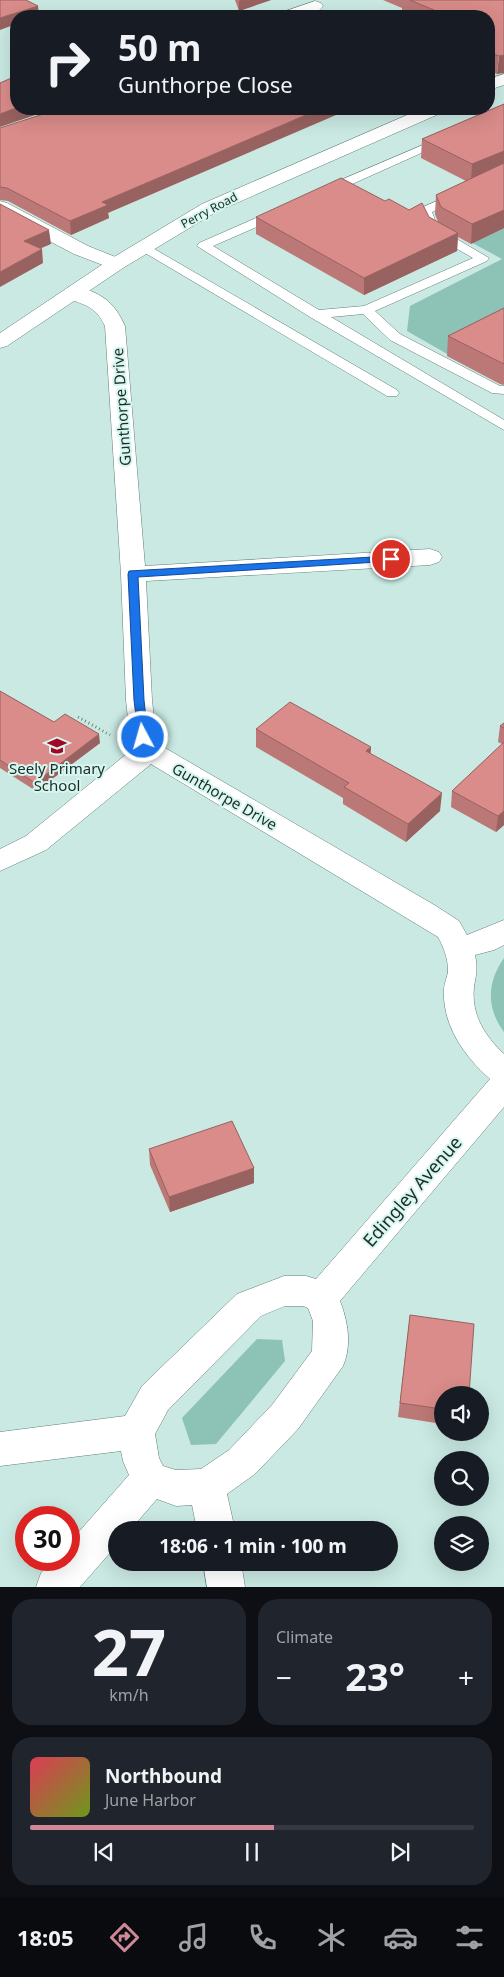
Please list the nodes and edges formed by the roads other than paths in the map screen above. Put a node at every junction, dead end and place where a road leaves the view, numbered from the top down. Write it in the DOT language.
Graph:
graph roads {
  1 [pos="315,6"];
  2 [pos="305,10"];
  3 [pos="421,115"];
  4 [pos="458,132"];
  5 [pos="468,191"];
  6 [pos="313,198"];
  7 [pos="0,207"];
  8 [pos="285,210"];
  9 [pos="144,247"];
  10 [pos="116,264"];
  11 [pos="74,292"];
  12 [pos="366,310"];
  13 [pos="315,314"];
  14 [pos="0,342"];
  15 [pos="504,390"];
  16 [pos="392,392"];
  17 [pos="504,426"];
  18 [pos="430,557"];
  19 [pos="133,574"];
  20 [pos="149,751"];
  21 [pos="0,862"];
  22 [pos="504,931"];
  23 [pos="459,948"];
  24 [pos="504,1072"];
  25 [pos="504,1085"];
  26 [pos="321,1298"];
  27 [pos="136,1432"];
  28 [pos="0,1450"];
  29 [pos="150,1479"];
  30 [pos="207,1486"];
  31 [pos="214,1521"];
  32 [pos="223,1571"];
  33 [pos="55,1587"];
  34 [pos="226,1587"];
  1 -- 2 [label="street"];
  3 -- 9 [label="street, Perry Road"];
  4 -- 6 [label="lane"];
  5 -- 12 [label="lane"];
  7 -- 10 [label="street"];
  8 -- 13 [label="lane"];
  9 -- 10 [label="street, Perry Road"];
  9 -- 16 [label="lane"];
  10 -- 11 [label="street, Perry Road"];
  11 -- 14 [label="street, Perry Road"];
  11 -- 19 [label="street, Gunthorpe Drive"];
  12 -- 13 [label="lane"];
  12 -- 15 [label="lane"];
  13 -- 17 [label="lane"];
  18 -- 19 [label="street"];
  19 -- 20 [label="street, Gunthorpe Drive"];
  20 -- 21 [label="street"];
  20 -- 23 [label="street, Gunthorpe Drive"];
  22 -- 23 [label="street"];
  23 -- 24 [label="street, Gunthorpe Drive"];
  25 -- 26 [label="street, Edingley Avenue"];
  26 -- 27 [label="street"];
  26 -- 30 [label="street"];
  27 -- 28 [label="street"];
  27 -- 29 [label="street"];
  29 -- 30 [label="street"];
  29 -- 33 [label="street"];
  30 -- 31 [label="street"];
  32 -- 34 [label="street"];
}
